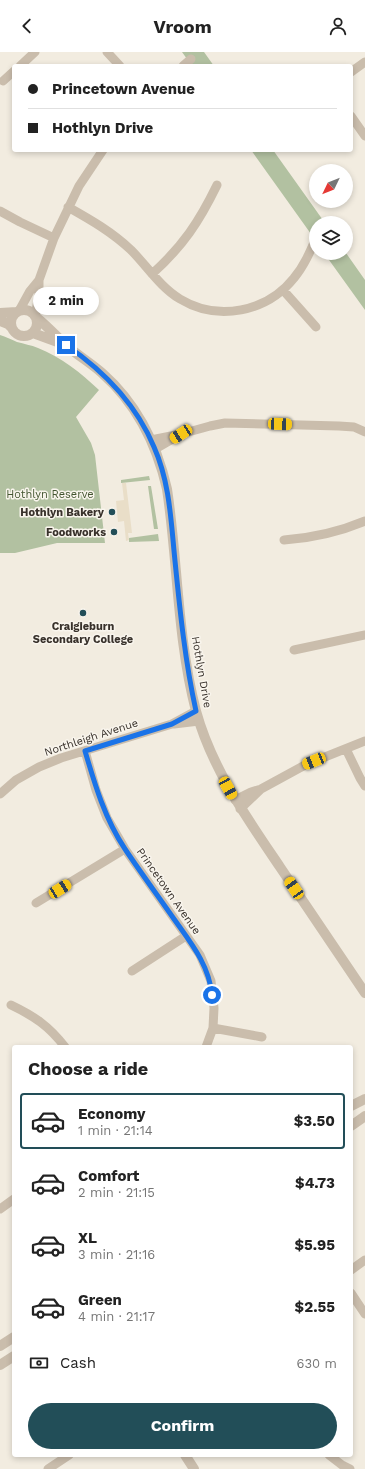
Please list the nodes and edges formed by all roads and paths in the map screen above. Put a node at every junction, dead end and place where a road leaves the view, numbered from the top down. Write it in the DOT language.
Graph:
graph roads {
  1 [pos="35,52"];
  2 [pos="107,52"];
  3 [pos="191,60"];
  4 [pos="365,62"];
  5 [pos="22,64"];
  6 [pos="118,64"];
  7 [pos="186,64"];
  8 [pos="353,71"];
  9 [pos="12,73"];
  10 [pos="3,81"];
  11 [pos="353,119"];
  12 [pos="365,136"];
  13 [pos="102,152"];
  14 [pos="216,185"];
  15 [pos="68,207"];
  16 [pos="0,211"];
  17 [pos="54,238"];
  18 [pos="309,251"];
  19 [pos="152,274"];
  20 [pos="39,280"];
  21 [pos="283,290"];
  22 [pos="18,312"];
  23 [pos="0,313"];
  24 [pos="36,317"];
  25 [pos="0,321"];
  26 [pos="316,327"];
  27 [pos="12,328"];
  28 [pos="33,333"];
  29 [pos="66,345"];
  30 [pos="365,432"];
  31 [pos="153,445"];
  32 [pos="365,521"];
  33 [pos="284,540"];
  34 [pos="365,635"];
  35 [pos="294,650"];
  36 [pos="198,716"];
  37 [pos="365,741"];
  38 [pos="346,749"];
  39 [pos="85,751"];
  40 [pos="365,786"];
  41 [pos="0,794"];
  42 [pos="238,804"];
  43 [pos="124,849"];
  44 [pos="36,903"];
  45 [pos="186,936"];
  46 [pos="132,972"];
  47 [pos="365,993"];
  48 [pos="11,1005"];
  49 [pos="213,1028"];
  50 [pos="262,1037"];
  51 [pos="63,1045"];
  52 [pos="207,1045"];
  53 [pos="365,1098"];
  54 [pos="353,1105"];
  55 [pos="365,1116"];
  56 [pos="353,1125"];
  57 [pos="12,1200"];
  58 [pos="0,1209"];
  59 [pos="365,1260"];
  60 [pos="353,1269"];
  61 [pos="353,1296"];
  62 [pos="365,1314"];
  63 [pos="12,1338"];
  64 [pos="0,1346"];
  65 [pos="12,1357"];
  66 [pos="0,1365"];
  67 [pos="66,1457"];
  68 [pos="185,1457"];
  69 [pos="332,1457"];
  70 [pos="48,1469"];
  71 [pos="194,1469"];
  72 [pos="350,1469"];
  1 -- 5 [label="street"];
  2 -- 6 [label="street"];
  3 -- 7 [label="street"];
  4 -- 8 [label="street"];
  9 -- 10 [label="street"];
  11 -- 12 [label="street"];
  13 -- 15 [label="street"];
  14 -- 19 [label="street"];
  15 -- 17 [label="street"];
  15 -- 19 [label="street"];
  16 -- 17 [label="street"];
  17 -- 20 [label="street"];
  18 -- 21 [label="street"];
  19 -- 21 [label="street"];
  20 -- 22 [label="street"];
  20 -- 24 [label="street"];
  21 -- 26 [label="street"];
  22 -- 23 [label="street"];
  22 -- 24 [label="street"];
  22 -- 27 [label="street"];
  24 -- 28 [label="street"];
  24 -- 29 [label="street, Hothlyn Drive"];
  25 -- 27 [label="street"];
  27 -- 28 [label="street"];
  28 -- 29 [label="street, Hothlyn Drive"];
  29 -- 31 [label="street, Hothlyn Drive"];
  30 -- 31 [label="street"];
  31 -- 36 [label="street, Hothlyn Drive"];
  32 -- 33 [label="street"];
  34 -- 35 [label="street"];
  36 -- 39 [label="street, Northleigh Avenue"];
  36 -- 42 [label="street, Hothlyn Drive"];
  37 -- 38 [label="street"];
  38 -- 40 [label="street"];
  38 -- 42 [label="street"];
  39 -- 41 [label="street, Northleigh Avenue"];
  39 -- 43 [label="street, Princetown Avenue"];
  42 -- 47 [label="street, Hothlyn Drive"];
  43 -- 44 [label="street"];
  43 -- 45 [label="street, Princetown Avenue"];
  45 -- 46 [label="street"];
  45 -- 49 [label="street, Princetown Avenue"];
  48 -- 51 [label="street"];
  49 -- 50 [label="street"];
  49 -- 52 [label="street, Princetown Avenue"];
  53 -- 54 [label="street"];
  55 -- 56 [label="street"];
  57 -- 58 [label="street"];
  59 -- 60 [label="street"];
  61 -- 62 [label="street"];
  63 -- 64 [label="street"];
  65 -- 66 [label="street"];
  67 -- 70 [label="street"];
  68 -- 71 [label="street"];
  69 -- 72 [label="street"];
}
